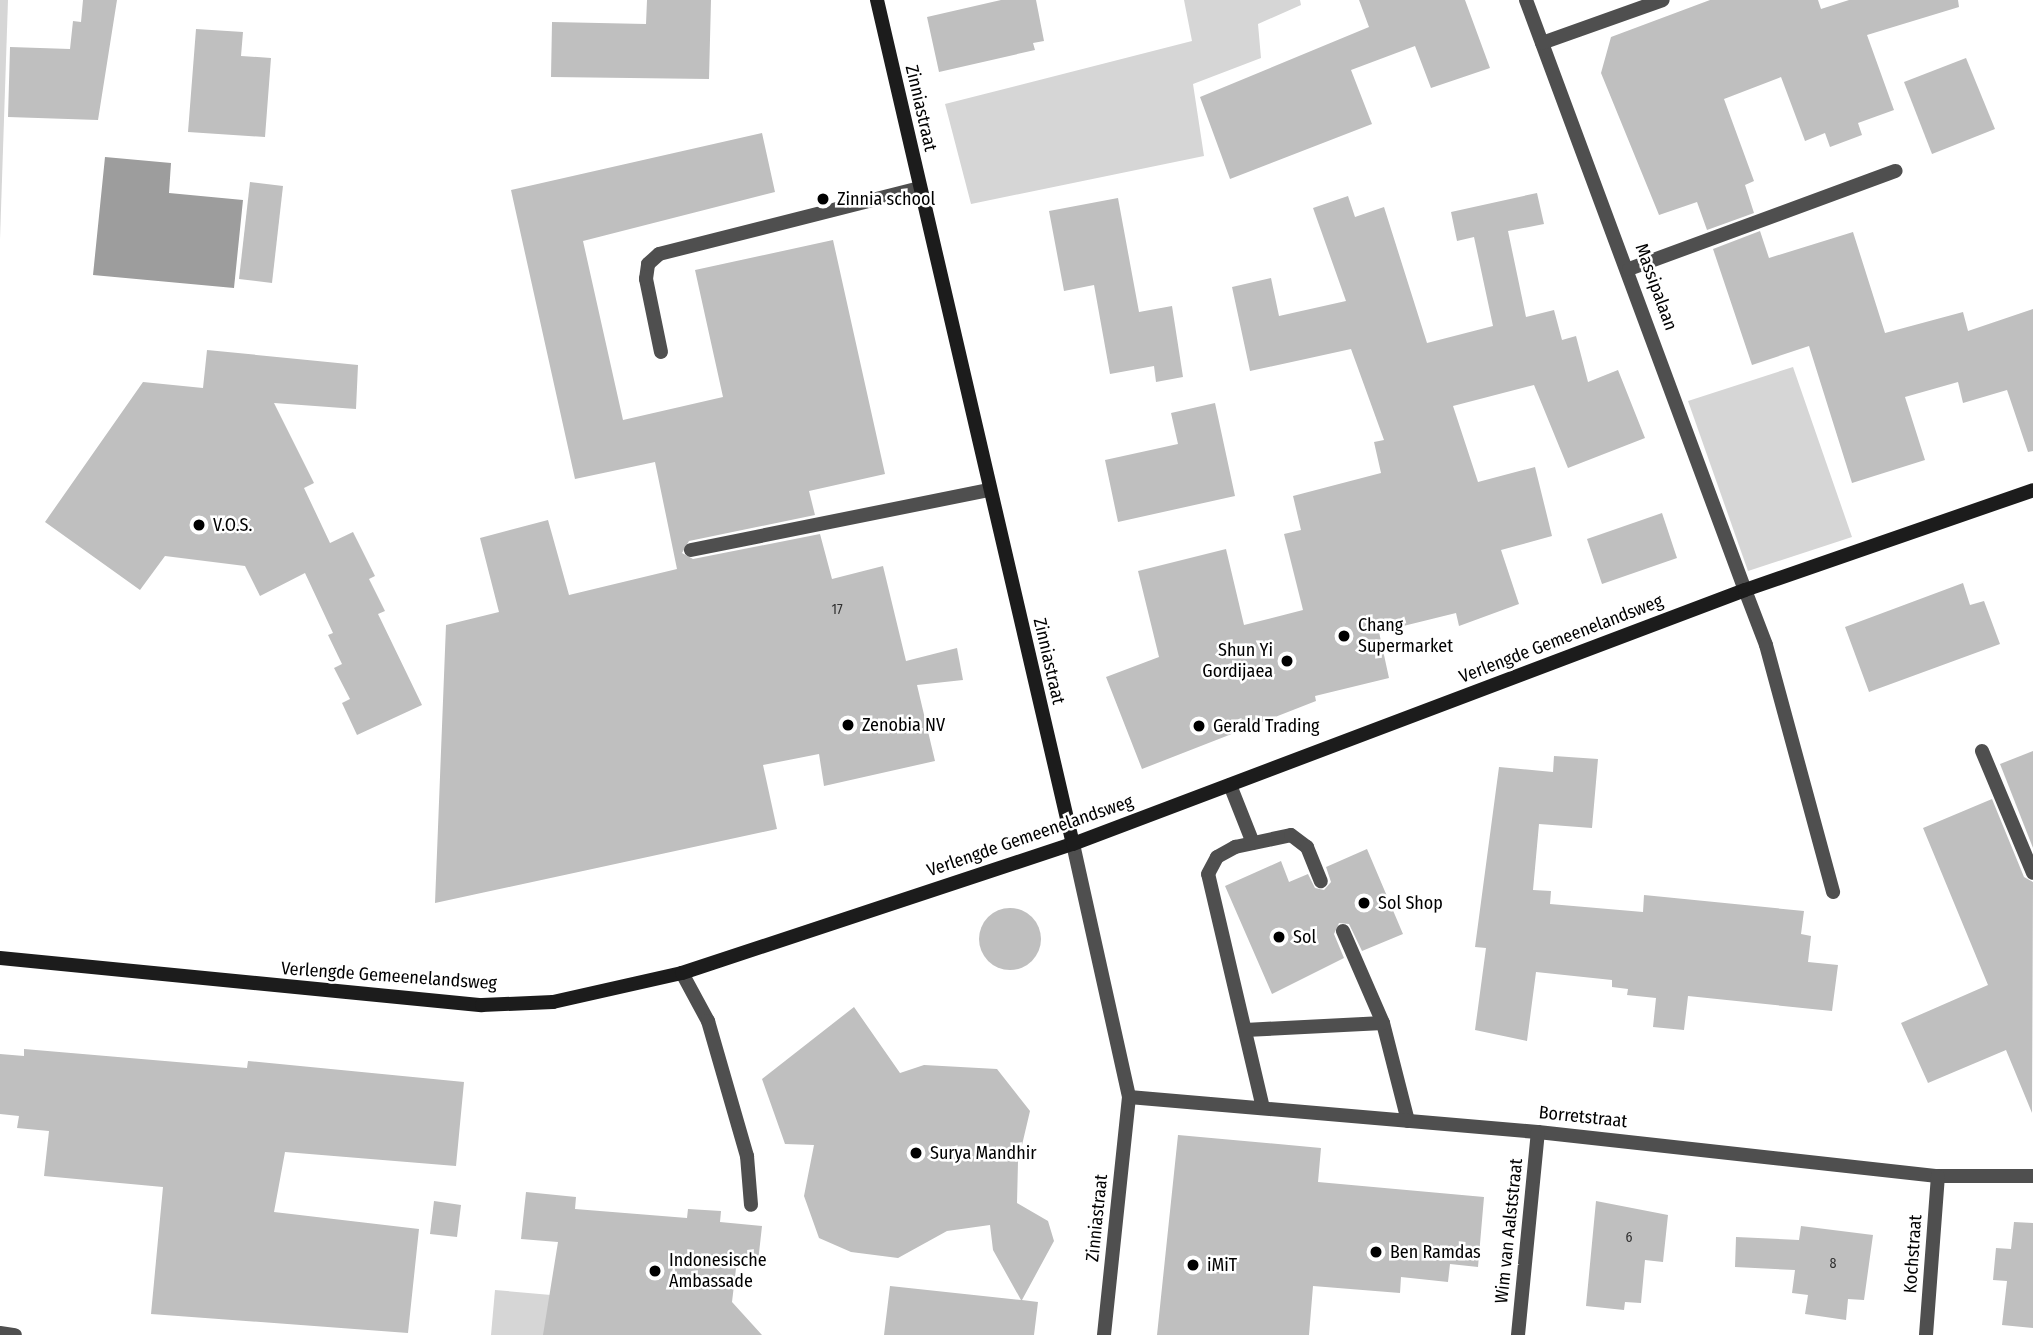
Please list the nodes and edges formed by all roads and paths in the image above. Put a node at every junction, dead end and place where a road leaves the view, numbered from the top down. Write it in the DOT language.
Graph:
graph roads {
  1 [pos="877,0"];
  2 [pos="1526,0"];
  3 [pos="1663,0"];
  4 [pos="1542,43"];
  5 [pos="1896,171"];
  6 [pos="920,188"];
  7 [pos="1629,269"];
  8 [pos="661,352"];
  9 [pos="2033,490"];
  10 [pos="988,491"];
  11 [pos="691,550"];
  12 [pos="1745,590"];
  13 [pos="1982,751"];
  14 [pos="1230,785"];
  15 [pos="1253,843"];
  16 [pos="1073,844"];
  17 [pos="2033,873"];
  18 [pos="1321,881"];
  19 [pos="1833,892"];
  20 [pos="1343,931"];
  21 [pos="0,958"];
  22 [pos="682,973"];
  23 [pos="1383,1023"];
  24 [pos="1245,1030"];
  25 [pos="1129,1097"];
  26 [pos="1263,1108"];
  27 [pos="1408,1121"];
  28 [pos="1538,1132"];
  29 [pos="1938,1176"];
  30 [pos="2033,1176"];
  31 [pos="751,1205"];
  32 [pos="0,1333"];
  33 [pos="15,1335"];
  34 [pos="1104,1335"];
  35 [pos="1518,1335"];
  36 [pos="1926,1335"];
  1 -- 6 [label="street, Zinniastraat"];
  2 -- 4 [label="street, Massipalaan"];
  3 -- 4 [label="street"];
  4 -- 7 [label="street, Massipalaan"];
  5 -- 7 [label="street"];
  6 -- 8 [label="street"];
  6 -- 10 [label="street, Zinniastraat"];
  7 -- 12 [label="street, Massipalaan"];
  9 -- 12 [label="street, Verlengde Gemeenelandsweg"];
  10 -- 11 [label="street"];
  10 -- 16 [label="street, Zinniastraat"];
  12 -- 14 [label="street, Verlengde Gemeenelandsweg"];
  12 -- 19 [label="street, Massipalaan"];
  13 -- 17 [label="street"];
  14 -- 15 [label="street"];
  14 -- 16 [label="street, Verlengde Gemeenelandsweg"];
  15 -- 18 [label="street"];
  15 -- 24 [label="street"];
  16 -- 22 [label="street, Verlengde Gemeenelandsweg"];
  16 -- 25 [label="street, Zinniastraat"];
  20 -- 23 [label="street"];
  21 -- 22 [label="street, Verlengde Gemeenelandsweg"];
  22 -- 31 [label="street"];
  23 -- 24 [label="street"];
  23 -- 27 [label="street"];
  24 -- 26 [label="street"];
  25 -- 26 [label="street, Borretstraat"];
  25 -- 34 [label="street, Zinniastraat"];
  26 -- 27 [label="street, Borretstraat"];
  27 -- 28 [label="street, Borretstraat"];
  28 -- 29 [label="street, Borretstraat"];
  28 -- 35 [label="street, Wim van Aalststraat"];
  29 -- 30 [label="street, Borretstraat"];
  29 -- 36 [label="street, Kochstraat"];
  32 -- 33 [label="street"];
}
